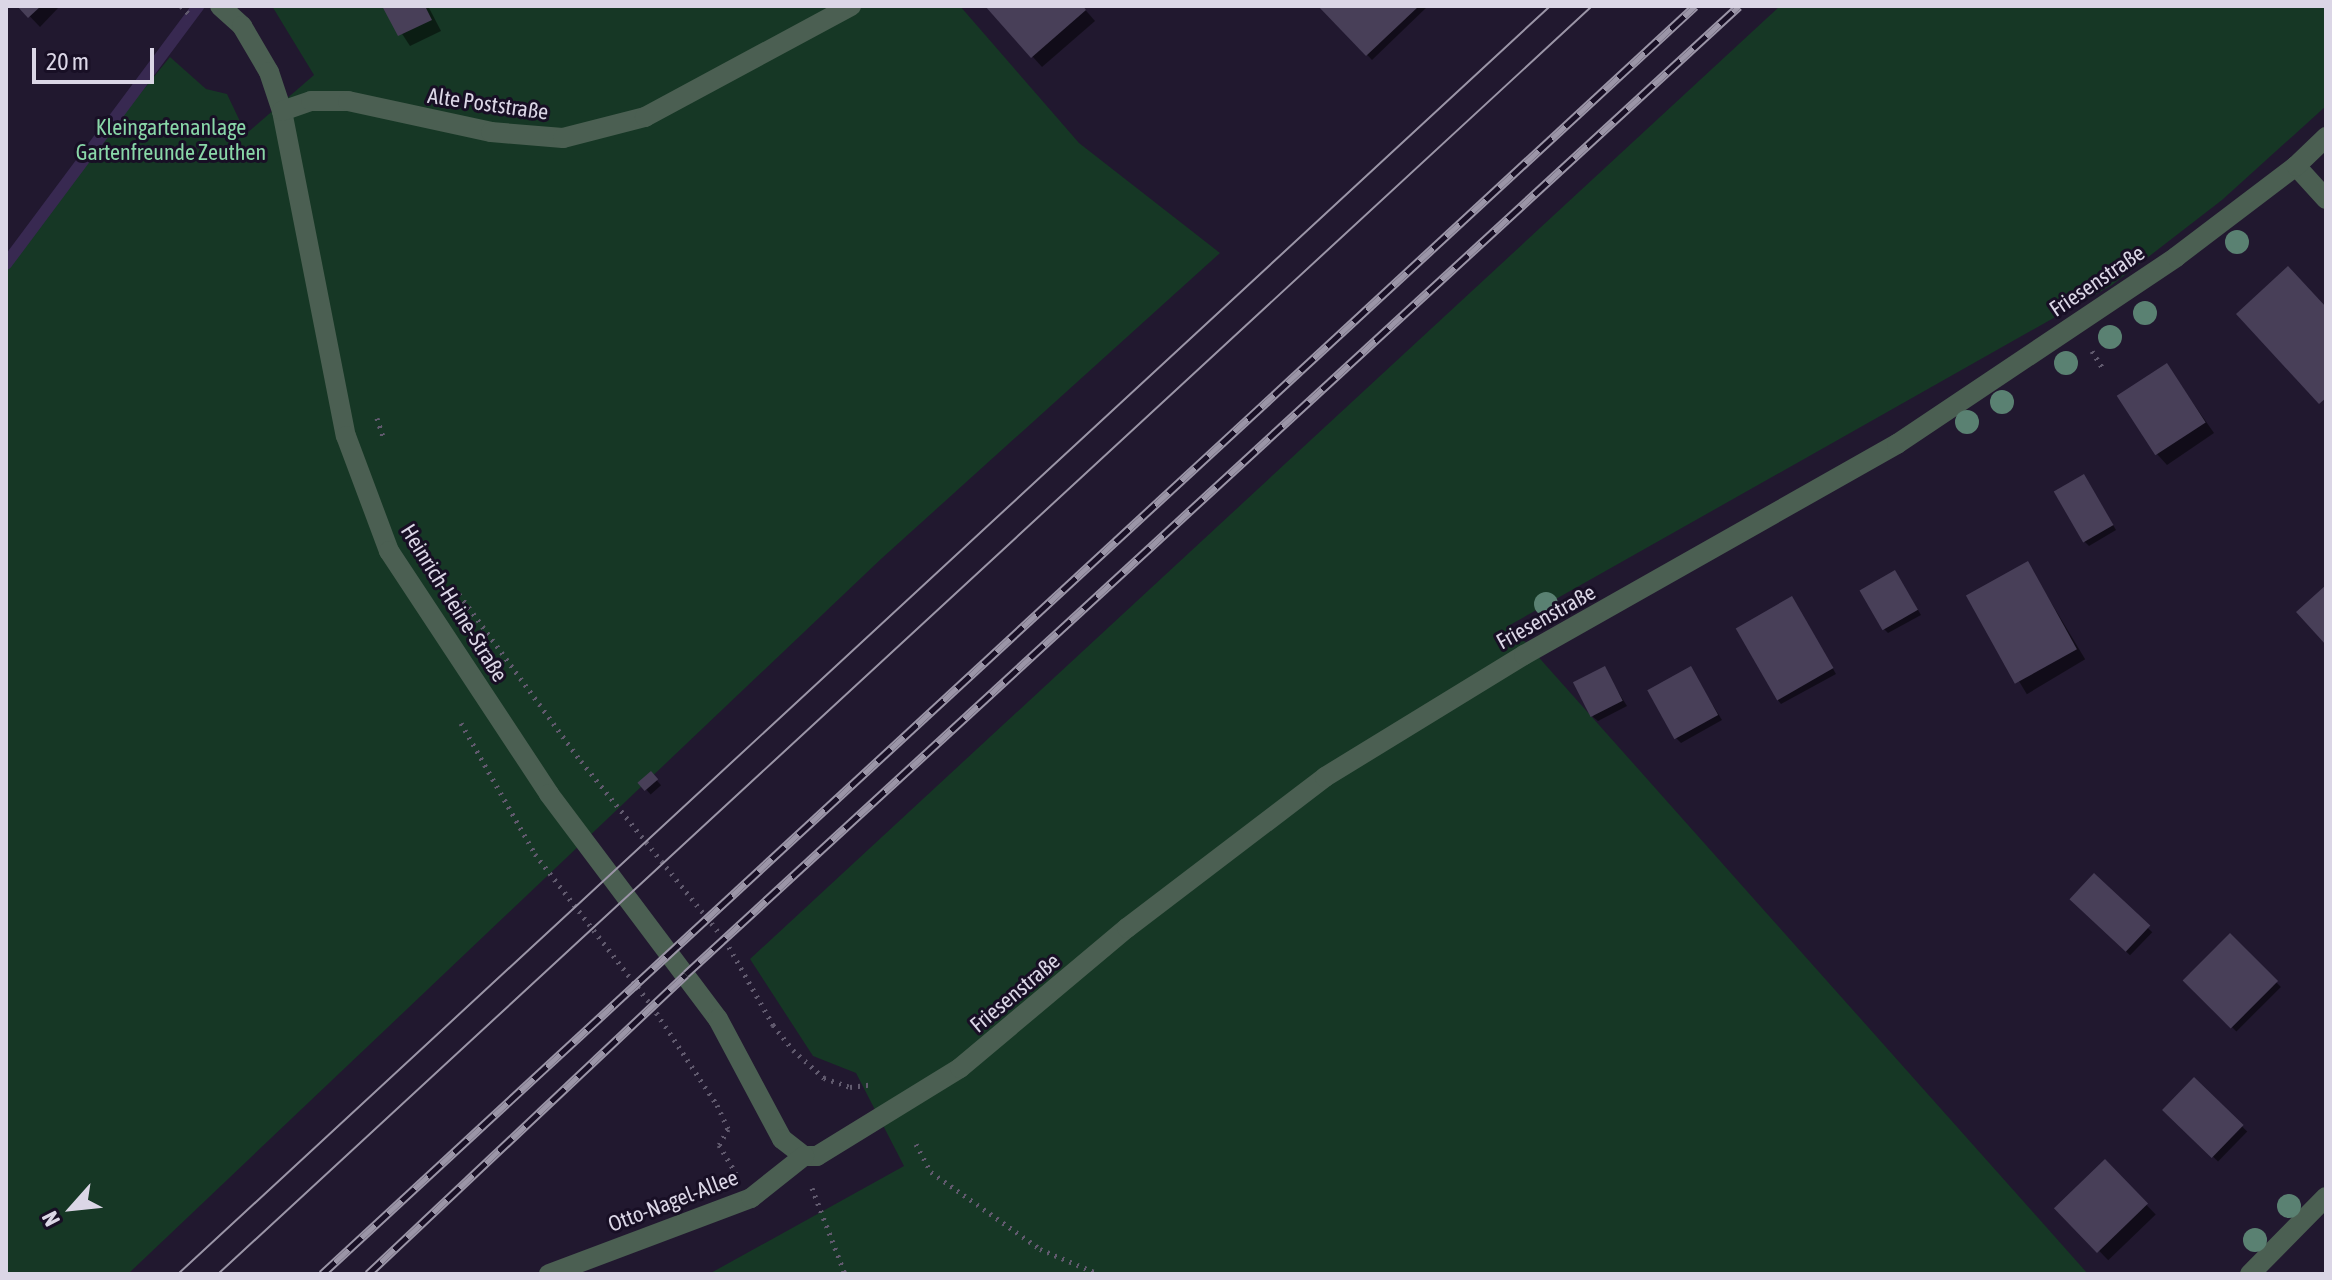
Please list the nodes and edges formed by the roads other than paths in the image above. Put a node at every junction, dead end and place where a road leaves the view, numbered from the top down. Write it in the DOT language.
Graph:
graph roads {
  1 [pos="220,6"];
  2 [pos="851,6"];
  3 [pos="282,111"];
  4 [pos="2326,137"];
  5 [pos="2296,166"];
  6 [pos="2326,199"];
  7 [pos="804,1156"];
  8 [pos="2326,1197"];
  9 [pos="549,1274"];
  10 [pos="2250,1274"];
  1 -- 3 [label="street, Heinrich-Heine-Straße"];
  2 -- 3 [label="street, Alte Poststraße"];
  3 -- 7 [label="street, Heinrich-Heine-Straße"];
  4 -- 5 [label="street, Friesenstraße"];
  5 -- 6 [label="street"];
  5 -- 7 [label="street, Friesenstraße"];
  7 -- 9 [label="street, Otto-Nagel-Allee"];
  8 -- 10 [label="street"];
}
